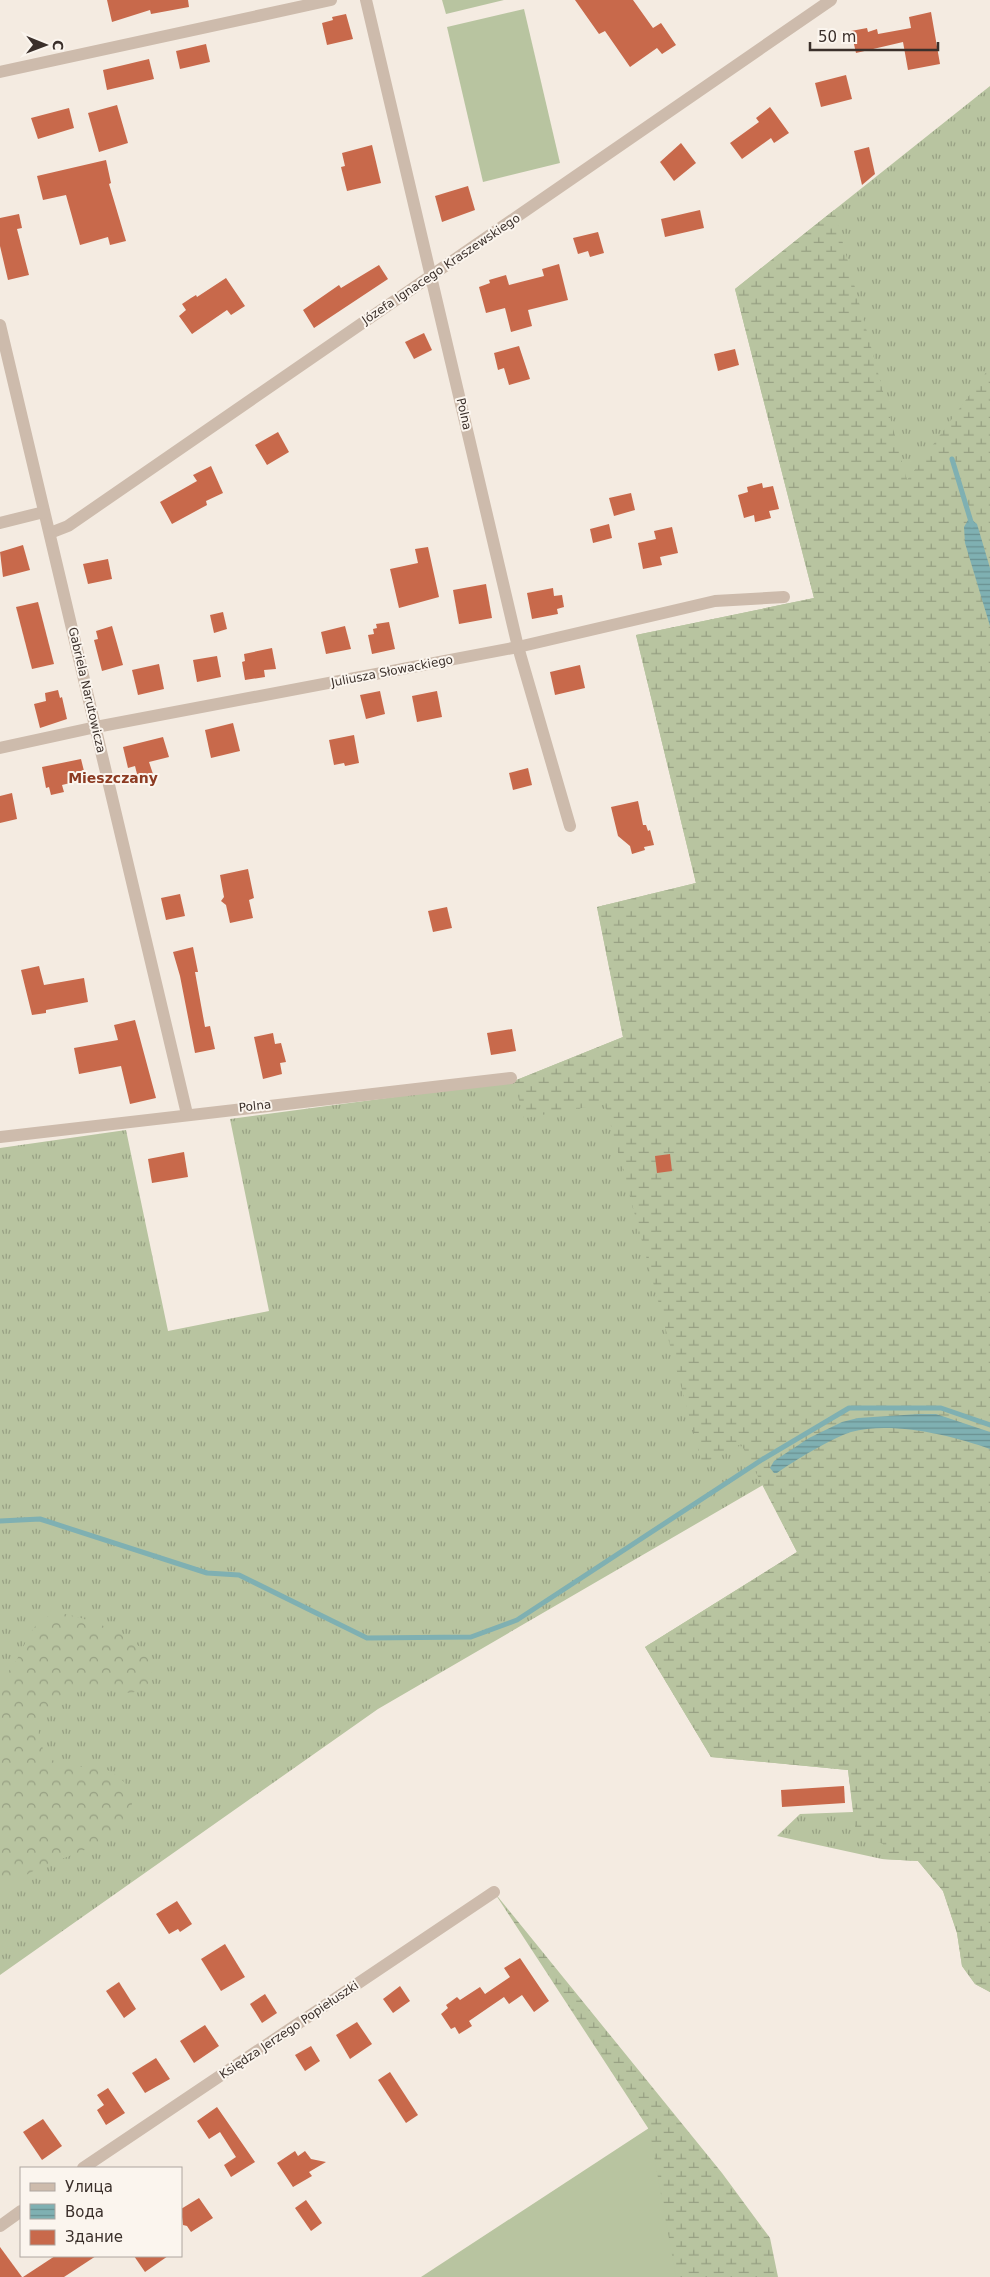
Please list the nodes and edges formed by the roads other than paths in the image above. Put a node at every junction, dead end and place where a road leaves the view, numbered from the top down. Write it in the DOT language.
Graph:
graph roads {
  1 [pos="331,0"];
  2 [pos="366,0"];
  3 [pos="831,0"];
  4 [pos="0,72"];
  5 [pos="432,275"];
  6 [pos="0,325"];
  7 [pos="44,512"];
  8 [pos="0,523"];
  9 [pos="50,533"];
  10 [pos="784,597"];
  11 [pos="518,647"];
  12 [pos="96,728"];
  13 [pos="0,748"];
  14 [pos="570,826"];
  15 [pos="511,1078"];
  16 [pos="187,1114"];
  17 [pos="0,1137"];
  18 [pos="494,1892"];
  19 [pos="84,2167"];
  20 [pos="20,2212"];
  21 [pos="0,2226"];
  1 -- 4 [label="street"];
  2 -- 5 [label="street, Polna"];
  3 -- 5 [label="street, Józefa Ignacego Kraszewskiego"];
  5 -- 9 [label="street, Józefa Ignacego Kraszewskiego"];
  5 -- 11 [label="street, Polna"];
  6 -- 7 [label="street, Gabriela Narutowicza"];
  7 -- 8 [label="street"];
  7 -- 9 [label="street, Gabriela Narutowicza"];
  9 -- 12 [label="street, Gabriela Narutowicza"];
  10 -- 11 [label="street, Juliusza Słowackiego"];
  11 -- 12 [label="street, Juliusza Słowackiego"];
  11 -- 14 [label="street, Polna"];
  12 -- 13 [label="street, Juliusza Słowackiego"];
  12 -- 16 [label="street, Gabriela Narutowicza"];
  15 -- 16 [label="street, Polna"];
  16 -- 17 [label="street, Polna"];
  18 -- 19 [label="street, Księdza Jerzego Popiełuszki"];
  20 -- 21 [label="street"];
}
